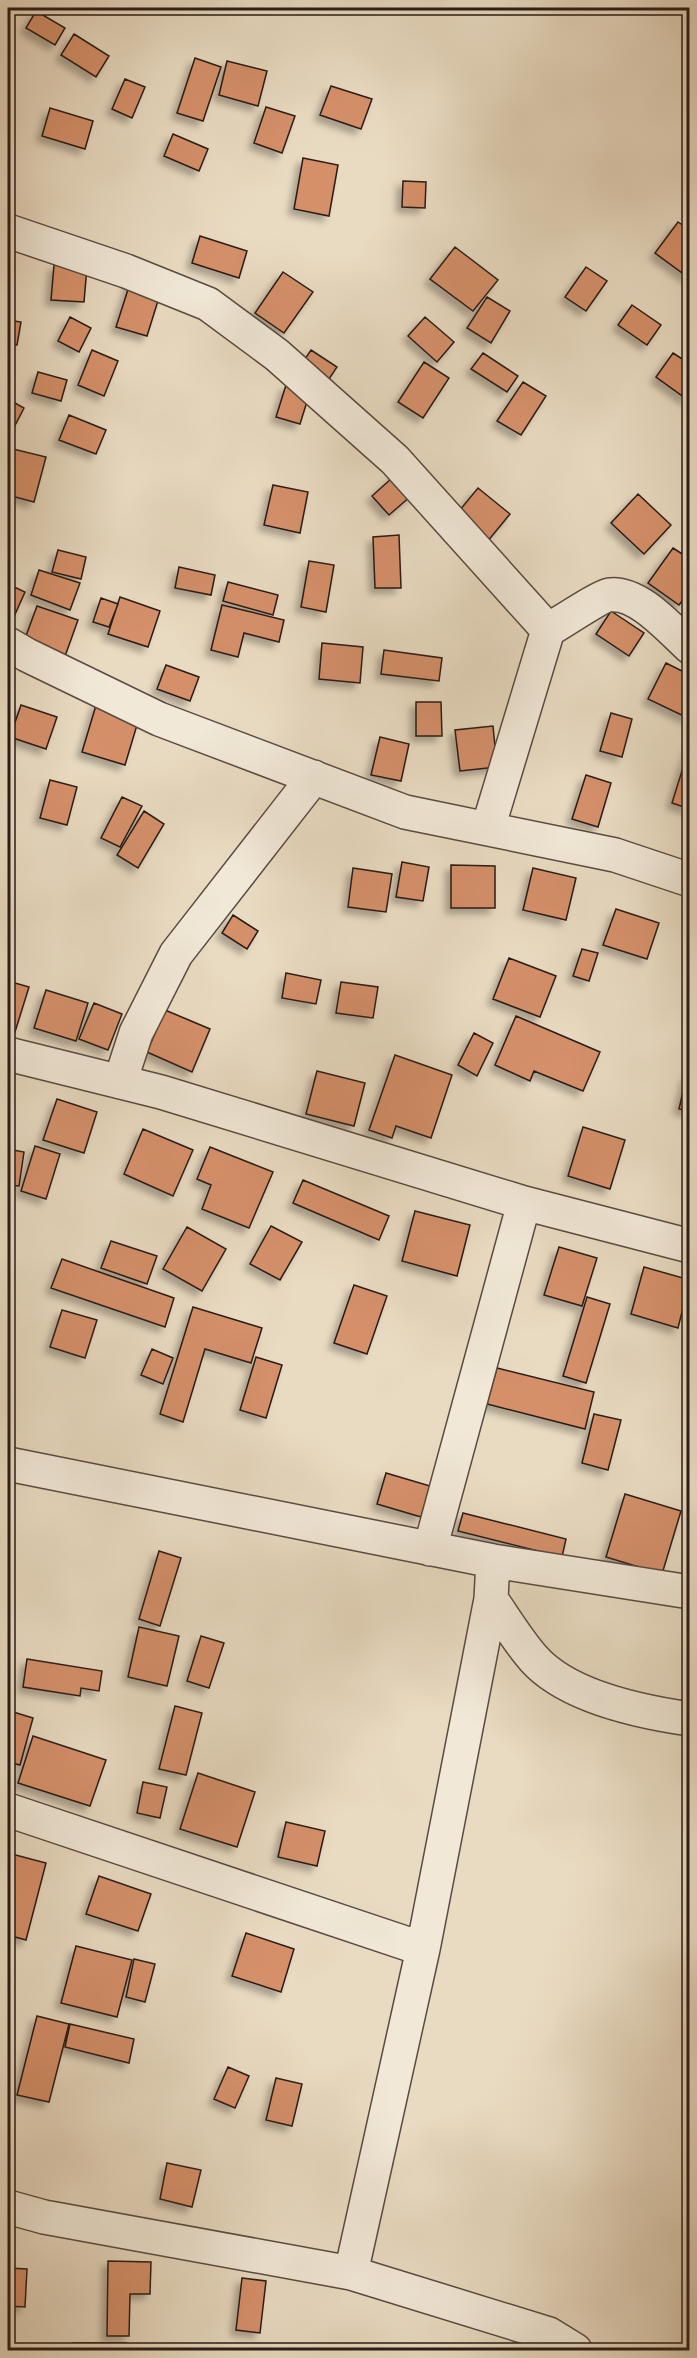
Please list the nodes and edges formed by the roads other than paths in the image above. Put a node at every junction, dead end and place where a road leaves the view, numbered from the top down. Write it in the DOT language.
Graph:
graph roads {
  1 [pos="8,231"];
  2 [pos="548,630"];
  3 [pos="8,644"];
  4 [pos="690,647"];
  5 [pos="314,777"];
  6 [pos="488,828"];
  7 [pos="690,880"];
  8 [pos="8,1054"];
  9 [pos="120,1082"];
  10 [pos="524,1203"];
  11 [pos="690,1246"];
  12 [pos="8,1464"];
  13 [pos="430,1549"];
  14 [pos="493,1561"];
  15 [pos="690,1592"];
  16 [pos="491,1599"];
  17 [pos="690,1719"];
  18 [pos="8,1810"];
  19 [pos="423,1949"];
  20 [pos="8,2207"];
  21 [pos="351,2273"];
  22 [pos="575,2350"];
  1 -- 2 [label="street"];
  2 -- 4 [label="street"];
  2 -- 6 [label="street"];
  3 -- 5 [label="street"];
  5 -- 6 [label="street"];
  5 -- 9 [label="street"];
  6 -- 7 [label="street"];
  8 -- 9 [label="street"];
  9 -- 10 [label="street"];
  10 -- 11 [label="street"];
  10 -- 13 [label="street"];
  12 -- 13 [label="street"];
  13 -- 14 [label="street"];
  14 -- 15 [label="street"];
  14 -- 16 [label="street"];
  16 -- 17 [label="street"];
  16 -- 19 [label="street"];
  18 -- 19 [label="street"];
  19 -- 21 [label="street"];
  20 -- 21 [label="street"];
  21 -- 22 [label="street"];
}
